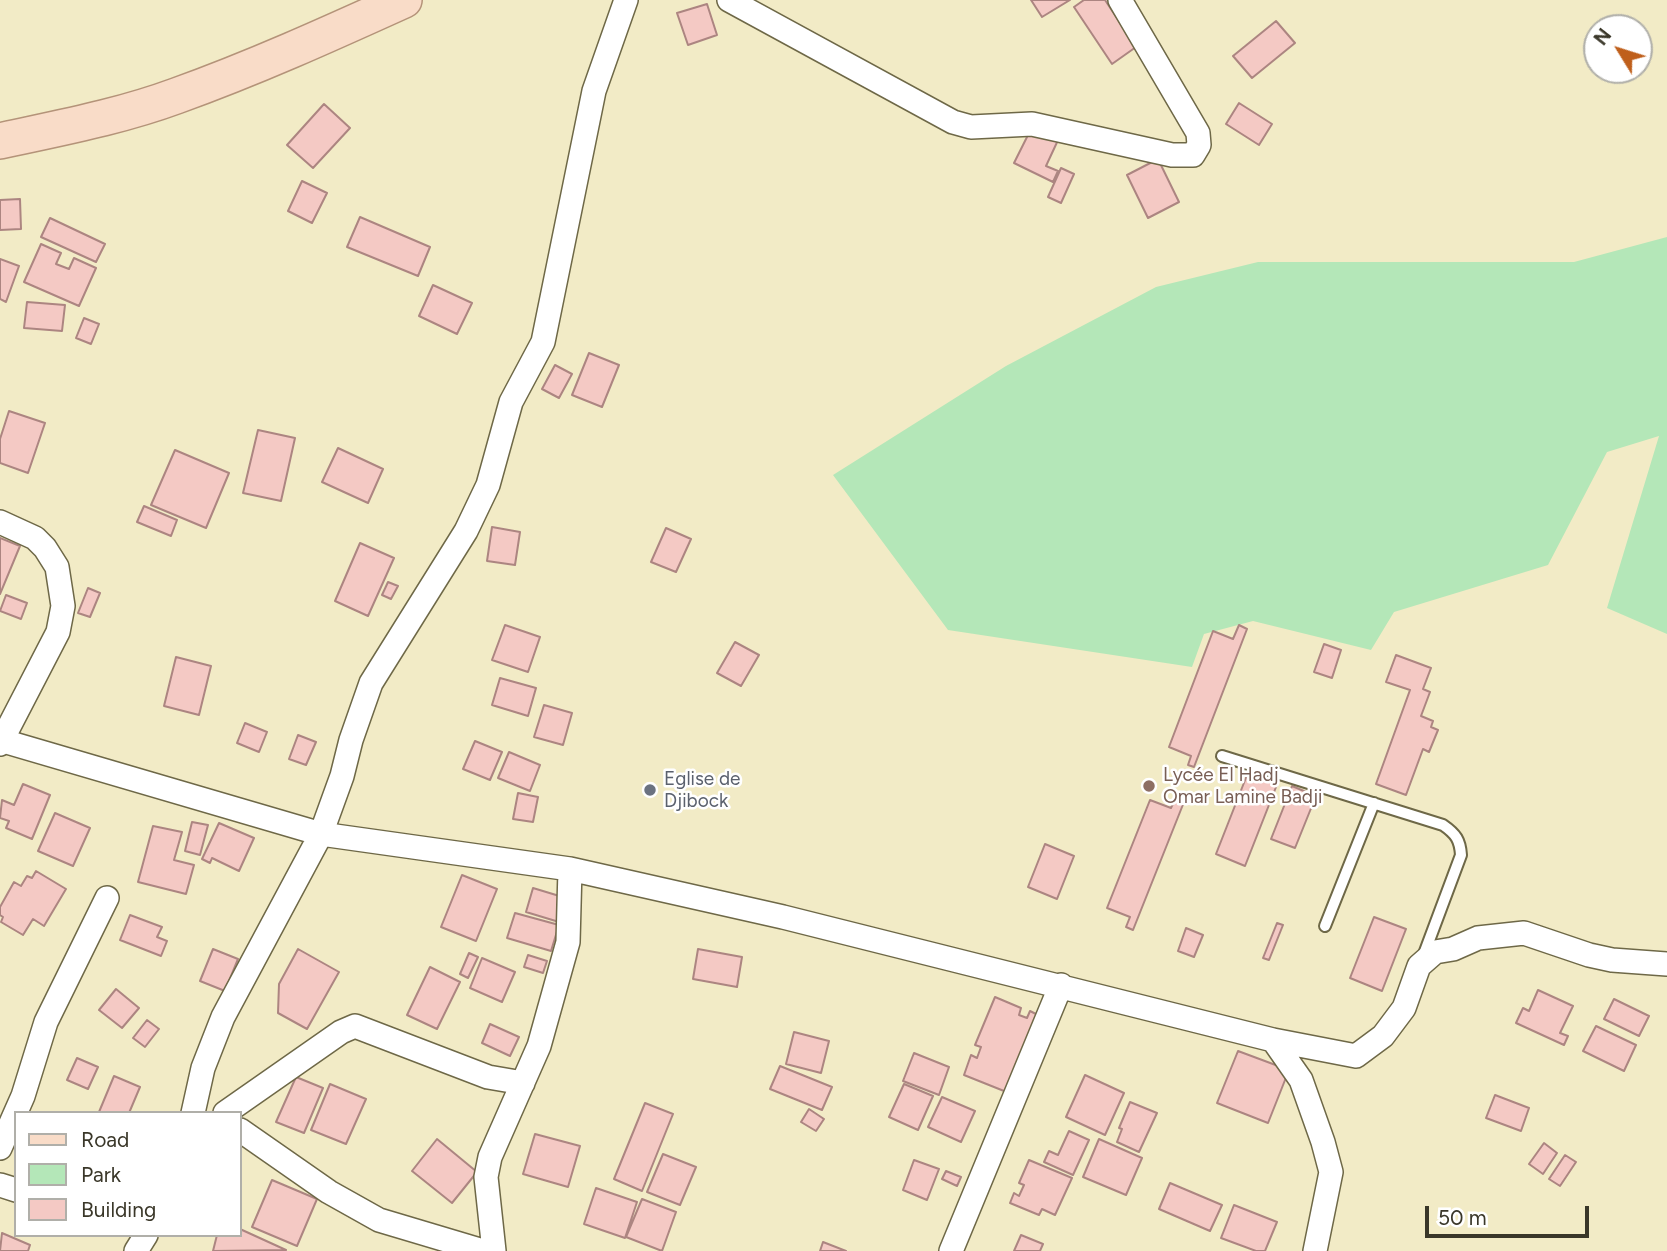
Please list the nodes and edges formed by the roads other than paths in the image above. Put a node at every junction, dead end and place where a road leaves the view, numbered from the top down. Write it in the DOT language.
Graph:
graph roads {
  1 [pos="404,0"];
  2 [pos="626,0"];
  3 [pos="729,0"];
  4 [pos="1120,0"];
  5 [pos="0,141"];
  6 [pos="0,522"];
  7 [pos="1,742"];
  8 [pos="1222,756"];
  9 [pos="1374,803"];
  10 [pos="321,834"];
  11 [pos="570,869"];
  12 [pos="107,898"];
  13 [pos="1325,926"];
  14 [pos="1667,964"];
  15 [pos="1419,966"];
  16 [pos="1061,985"];
  17 [pos="1273,1040"];
  18 [pos="523,1083"];
  19 [pos="16,1111"];
  20 [pos="193,1111"];
  21 [pos="228,1111"];
  22 [pos="14,1116"];
  23 [pos="242,1130"];
  24 [pos="0,1148"];
  25 [pos="483,1251"];
  26 [pos="494,1251"];
  27 [pos="951,1251"];
  28 [pos="1315,1251"];
  1 -- 5 [label="main road"];
  2 -- 10 [label="street"];
  3 -- 4 [label="street"];
  6 -- 7 [label="street"];
  7 -- 10 [label="street"];
  8 -- 9 [label="lane"];
  9 -- 13 [label="lane"];
  9 -- 15 [label="lane"];
  10 -- 11 [label="street"];
  10 -- 20 [label="street"];
  11 -- 16 [label="street"];
  11 -- 18 [label="street"];
  12 -- 19 [label="street"];
  14 -- 15 [label="street"];
  15 -- 17 [label="street"];
  16 -- 17 [label="street"];
  16 -- 27 [label="street"];
  17 -- 28 [label="street"];
  18 -- 21 [label="street"];
  18 -- 26 [label="street"];
  22 -- 24 [label="street"];
  23 -- 25 [label="street"];
}
